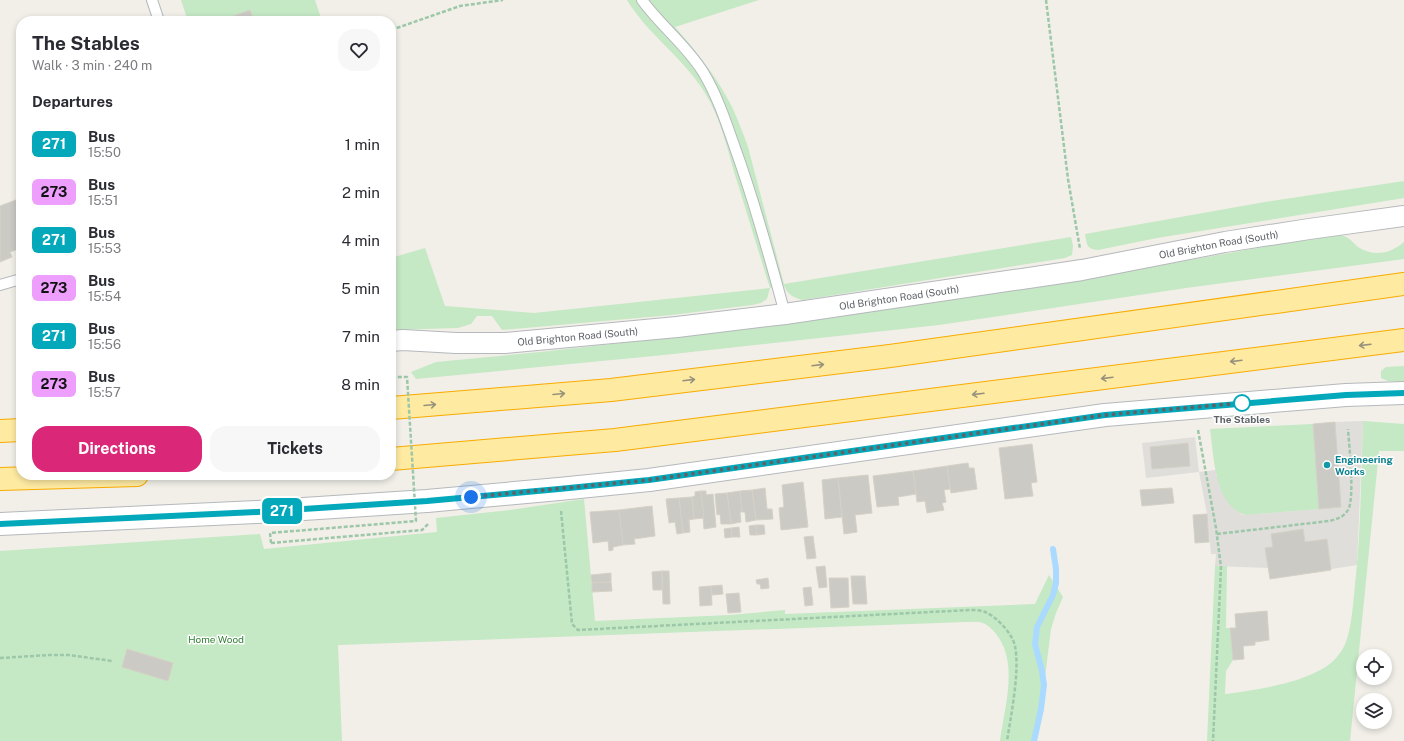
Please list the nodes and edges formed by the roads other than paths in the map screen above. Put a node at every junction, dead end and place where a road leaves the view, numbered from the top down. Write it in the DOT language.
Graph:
graph roads {
  1 [pos="152,0"];
  2 [pos="642,0"];
  3 [pos="157,16"];
  4 [pos="1404,216"];
  5 [pos="16,280"];
  6 [pos="1404,284"];
  7 [pos="0,285"];
  8 [pos="785,314"];
  9 [pos="1404,340"];
  10 [pos="396,341"];
  11 [pos="1404,393"];
  12 [pos="396,408"];
  13 [pos="16,430"];
  14 [pos="0,431"];
  15 [pos="396,459"];
  16 [pos="0,479"];
  17 [pos="16,479"];
  18 [pos="0,524"];
  1 -- 3 [label="lane"];
  2 -- 8 [label="lane"];
  4 -- 8 [label="street, Old Brighton Road (South)"];
  5 -- 7 [label="lane"];
  12 -- 6 [label="highway, one-way"];
  8 -- 10 [label="street, Old Brighton Road (South)"];
  9 -- 15 [label="highway, one-way"];
  11 -- 18 [label="street"];
  13 -- 14 [label="highway"];
  16 -- 17 [label="highway"];
}
